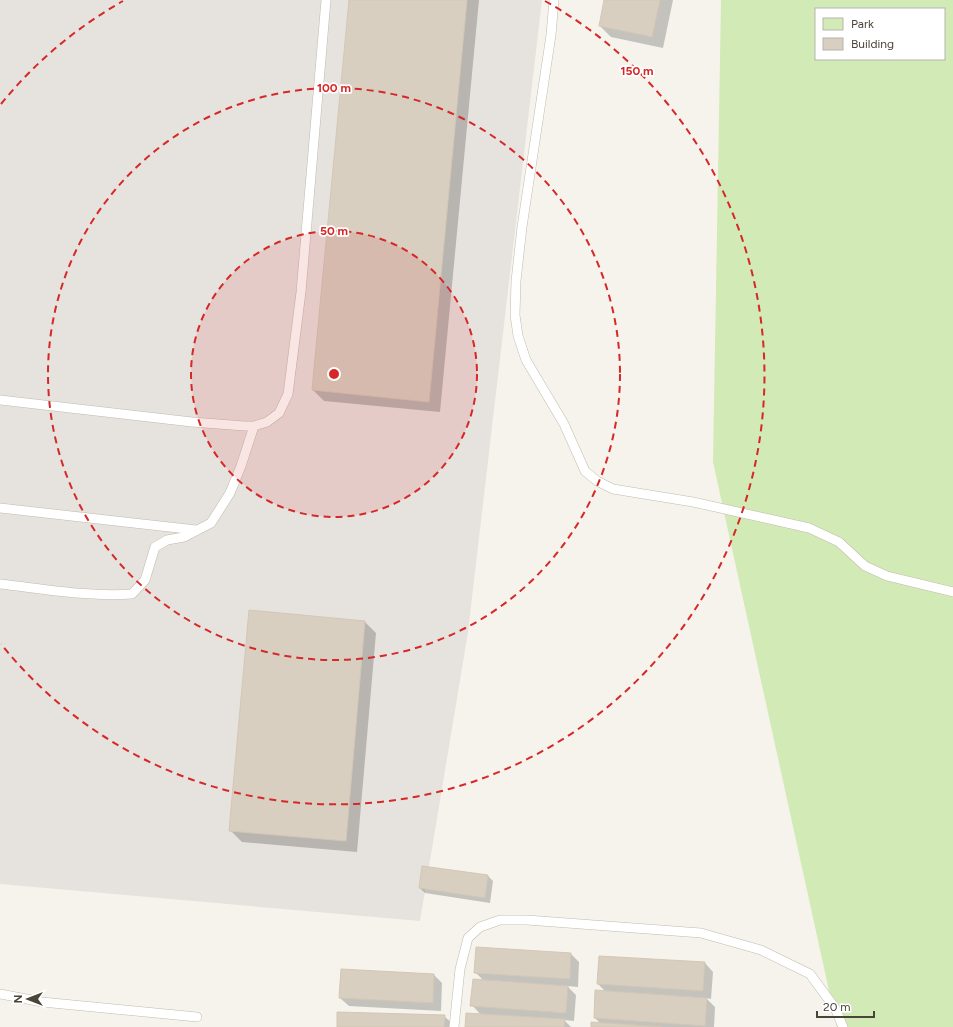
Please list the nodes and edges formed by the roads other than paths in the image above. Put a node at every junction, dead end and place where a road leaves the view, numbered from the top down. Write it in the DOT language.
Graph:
graph roads {
  1 [pos="326,0"];
  2 [pos="554,0"];
  3 [pos="0,400"];
  4 [pos="254,426"];
  5 [pos="0,508"];
  6 [pos="196,530"];
  7 [pos="0,584"];
  8 [pos="953,592"];
  9 [pos="0,994"];
  10 [pos="197,1017"];
  11 [pos="454,1027"];
  12 [pos="843,1027"];
  1 -- 4 [label="lane"];
  2 -- 8 [label="lane"];
  3 -- 4 [label="lane"];
  4 -- 6 [label="lane"];
  5 -- 6 [label="lane"];
  6 -- 7 [label="lane"];
  9 -- 10 [label="lane"];
  11 -- 12 [label="lane"];
}
